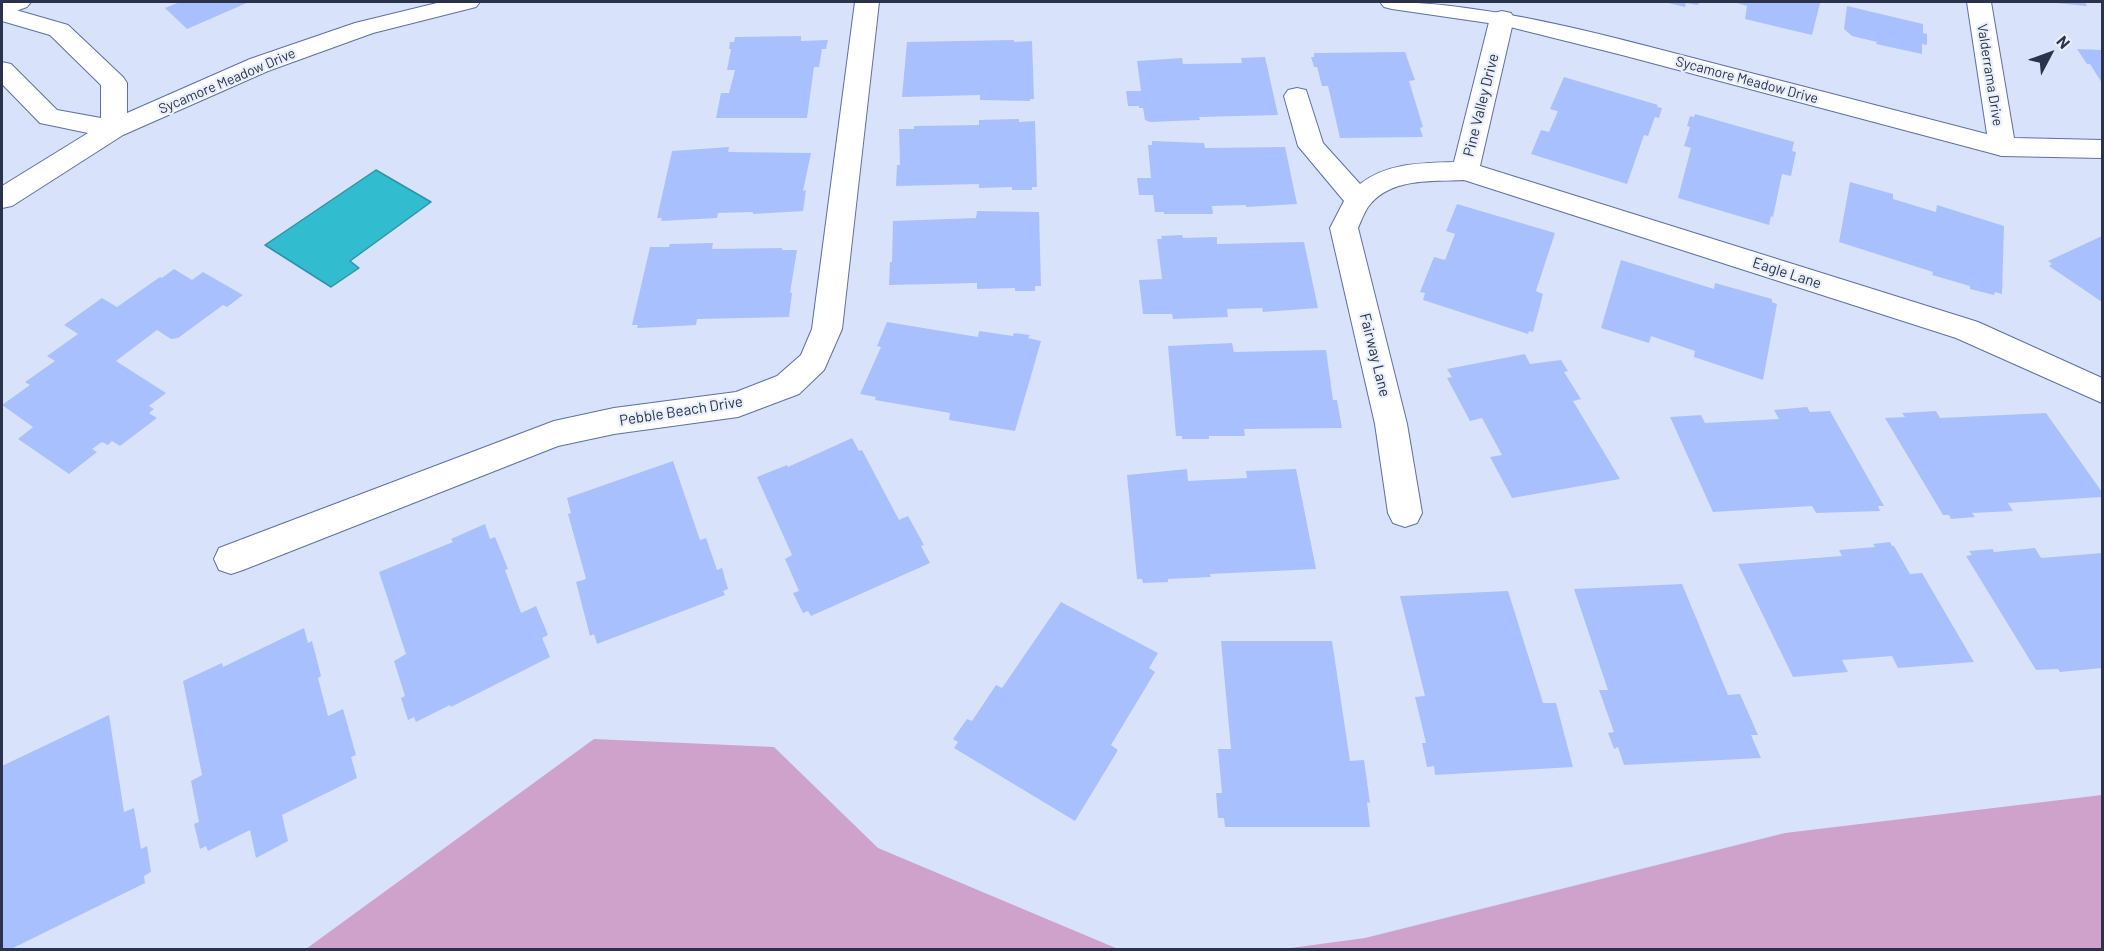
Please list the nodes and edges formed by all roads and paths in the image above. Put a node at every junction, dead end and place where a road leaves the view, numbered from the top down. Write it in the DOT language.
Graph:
graph roads {
  1 [pos="19,2"];
  2 [pos="468,2"];
  3 [pos="867,2"];
  4 [pos="1392,2"];
  5 [pos="1979,2"];
  6 [pos="2,11"];
  7 [pos="1502,18"];
  8 [pos="2,70"];
  9 [pos="1297,96"];
  10 [pos="114,129"];
  11 [pos="2002,147"];
  12 [pos="2103,149"];
  13 [pos="1465,171"];
  14 [pos="2,199"];
  15 [pos="1358,200"];
  16 [pos="2103,391"];
  17 [pos="1405,513"];
  18 [pos="231,559"];
  1 -- 6 [label="street"];
  2 -- 10 [label="street, Sycamore Meadow Drive"];
  3 -- 18 [label="street, Pebble Beach Drive"];
  4 -- 7 [label="street, Sycamore Meadow Drive"];
  5 -- 11 [label="street, Valderrama Drive"];
  6 -- 10 [label="street"];
  7 -- 11 [label="street, Sycamore Meadow Drive"];
  7 -- 13 [label="street, Pine Valley Drive"];
  8 -- 10 [label="street"];
  9 -- 15 [label="street"];
  10 -- 14 [label="street, Sycamore Meadow Drive"];
  11 -- 12 [label="street, Sycamore Meadow Drive"];
  13 -- 15 [label="street, Pine Valley Drive"];
  13 -- 16 [label="street, Eagle Lane"];
  15 -- 17 [label="street, Fairway Lane"];
}
